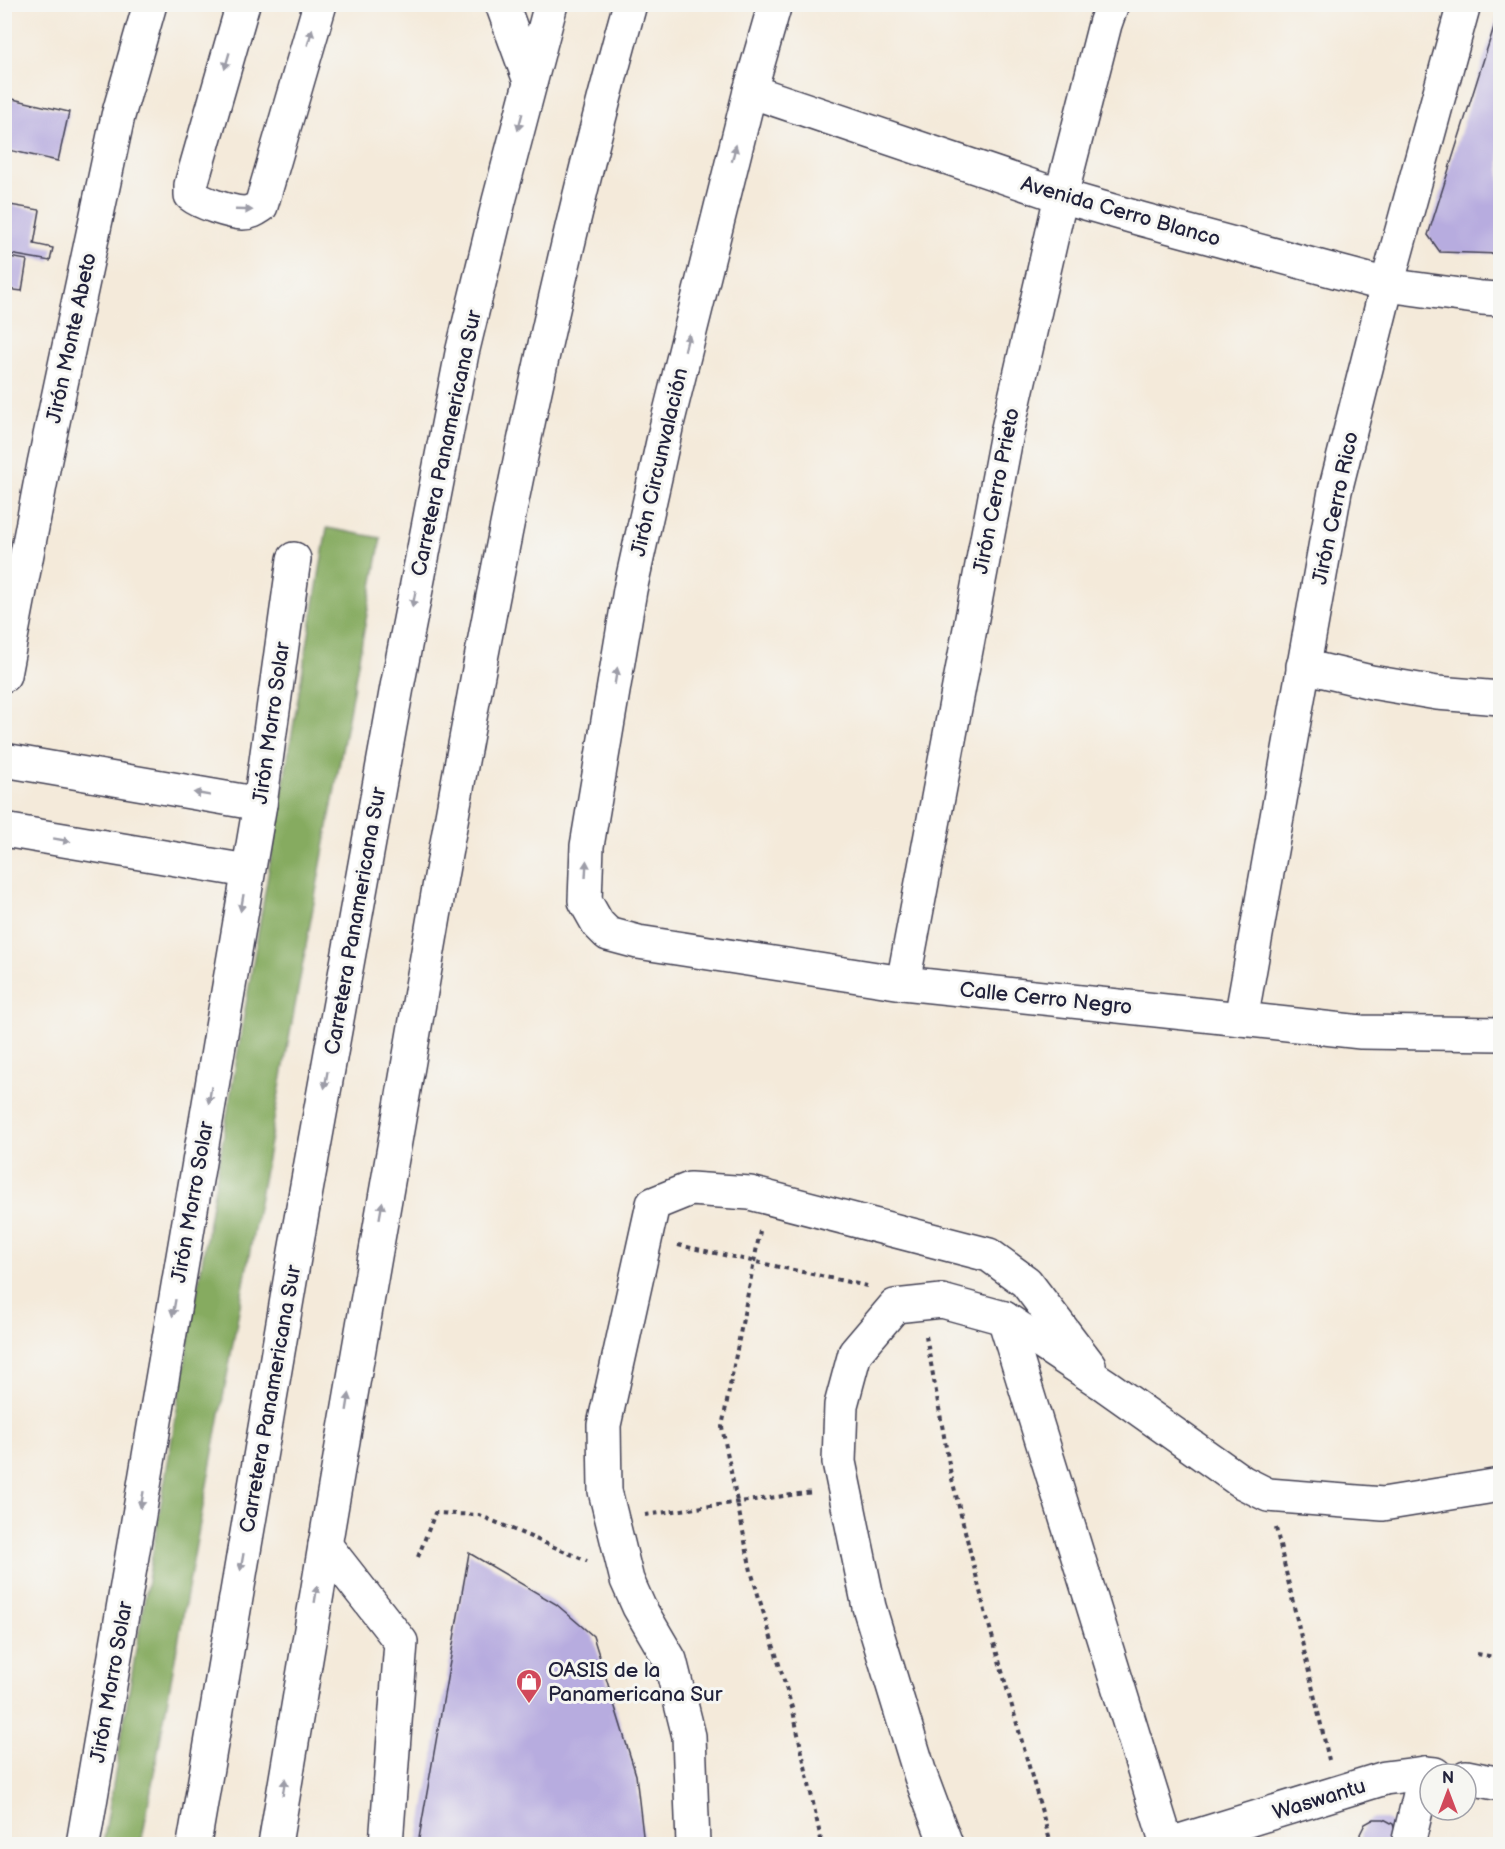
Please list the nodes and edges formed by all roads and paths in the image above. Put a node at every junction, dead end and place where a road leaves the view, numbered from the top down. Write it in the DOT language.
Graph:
graph roads {
  1 [pos="150,4"];
  2 [pos="243,4"];
  3 [pos="320,4"];
  4 [pos="502,4"];
  5 [pos="544,4"];
  6 [pos="551,4"];
  7 [pos="630,4"];
  8 [pos="775,4"];
  9 [pos="1112,4"];
  10 [pos="1464,4"];
  11 [pos="540,42"];
  12 [pos="530,81"];
  13 [pos="750,91"];
  14 [pos="1061,196"];
  15 [pos="1387,285"];
  16 [pos="1500,299"];
  17 [pos="294,559"];
  18 [pos="1303,666"];
  19 [pos="4,675"];
  20 [pos="1500,698"];
  21 [pos="4,760"];
  22 [pos="260,804"];
  23 [pos="4,830"];
  24 [pos="248,871"];
  25 [pos="598,924"];
  26 [pos="903,983"];
  27 [pos="1241,1019"];
  28 [pos="1500,1034"];
  29 [pos="766,1197"];
  30 [pos="645,1237"];
  31 [pos="754,1262"];
  32 [pos="921,1304"];
  33 [pos="1004,1318"];
  34 [pos="877,1326"];
  35 [pos="1105,1385"];
  36 [pos="1500,1485"];
  37 [pos="844,1489"];
  38 [pos="1268,1495"];
  39 [pos="738,1502"];
  40 [pos="612,1520"];
  41 [pos="325,1545"];
  42 [pos="418,1557"];
  43 [pos="627,1580"];
  44 [pos="1478,1653"];
  45 [pos="1500,1658"];
  46 [pos="1418,1775"];
  47 [pos="1478,1779"];
  48 [pos="1500,1784"];
  49 [pos="1336,1793"];
  50 [pos="1418,1813"];
  51 [pos="82,1845"];
  52 [pos="194,1845"];
  53 [pos="275,1845"];
  54 [pos="386,1845"];
  55 [pos="693,1845"];
  56 [pos="822,1845"];
  57 [pos="946,1845"];
  58 [pos="1051,1845"];
  59 [pos="1168,1845"];
  60 [pos="1408,1845"];
  1 -- 19 [label="main road, Jirón Monte Abeto"];
  2 -- 3 [label="main road, one-way"];
  4 -- 12 [label="main road"];
  5 -- 11 [label="main road"];
  6 -- 11 [label="main road, Carretera Panamericana Sur"];
  41 -- 7 [label="main road, one-way"];
  8 -- 13 [label="main road, Jirón Circunvalación"];
  9 -- 14 [label="main road, Jirón Cerro Prieto"];
  10 -- 15 [label="main road, Jirón Cerro Rico"];
  11 -- 12 [label="main road, Carretera Panamericana Sur"];
  12 -- 52 [label="main road, Carretera Panamericana Sur, one-way"];
  13 -- 14 [label="main road, Avenida Cerro Blanco"];
  25 -- 13 [label="main road, Jirón Circunvalación, one-way"];
  14 -- 15 [label="main road, Avenida Cerro Blanco"];
  14 -- 26 [label="main road, Jirón Cerro Prieto"];
  15 -- 16 [label="main road, Avenida Cerro Blanco"];
  15 -- 18 [label="main road, Jirón Cerro Rico"];
  17 -- 22 [label="main road, Jirón Morro Solar"];
  18 -- 20 [label="main road"];
  18 -- 27 [label="main road, Jirón Cerro Rico"];
  22 -- 21 [label="main road, one-way"];
  22 -- 24 [label="main road, Jirón Morro Solar"];
  23 -- 24 [label="main road, one-way"];
  24 -- 51 [label="main road, Jirón Morro Solar, one-way"];
  25 -- 26 [label="main road, Calle Cerro Negro"];
  26 -- 27 [label="main road, Calle Cerro Negro"];
  27 -- 28 [label="main road, Calle Cerro Negro"];
  29 -- 30 [label="main road"];
  29 -- 31 [label="path"];
  29 -- 35 [label="main road"];
  30 -- 31 [label="path"];
  30 -- 40 [label="main road"];
  31 -- 34 [label="path"];
  31 -- 39 [label="path"];
  32 -- 33 [label="main road"];
  32 -- 34 [label="main road"];
  32 -- 58 [label="path"];
  33 -- 35 [label="main road"];
  33 -- 59 [label="main road"];
  34 -- 37 [label="main road"];
  35 -- 38 [label="main road"];
  36 -- 38 [label="main road"];
  37 -- 39 [label="path"];
  37 -- 57 [label="main road"];
  38 -- 49 [label="path"];
  39 -- 40 [label="path"];
  39 -- 56 [label="path"];
  40 -- 43 [label="main road"];
  53 -- 41 [label="main road, one-way"];
  41 -- 54 [label="main road"];
  42 -- 43 [label="path"];
  43 -- 55 [label="main road"];
  44 -- 45 [label="path"];
  46 -- 49 [label="main road, Waswantu"];
  47 -- 48 [label="main road"];
  49 -- 59 [label="main road, Waswantu"];
  50 -- 60 [label="main road"];
}
